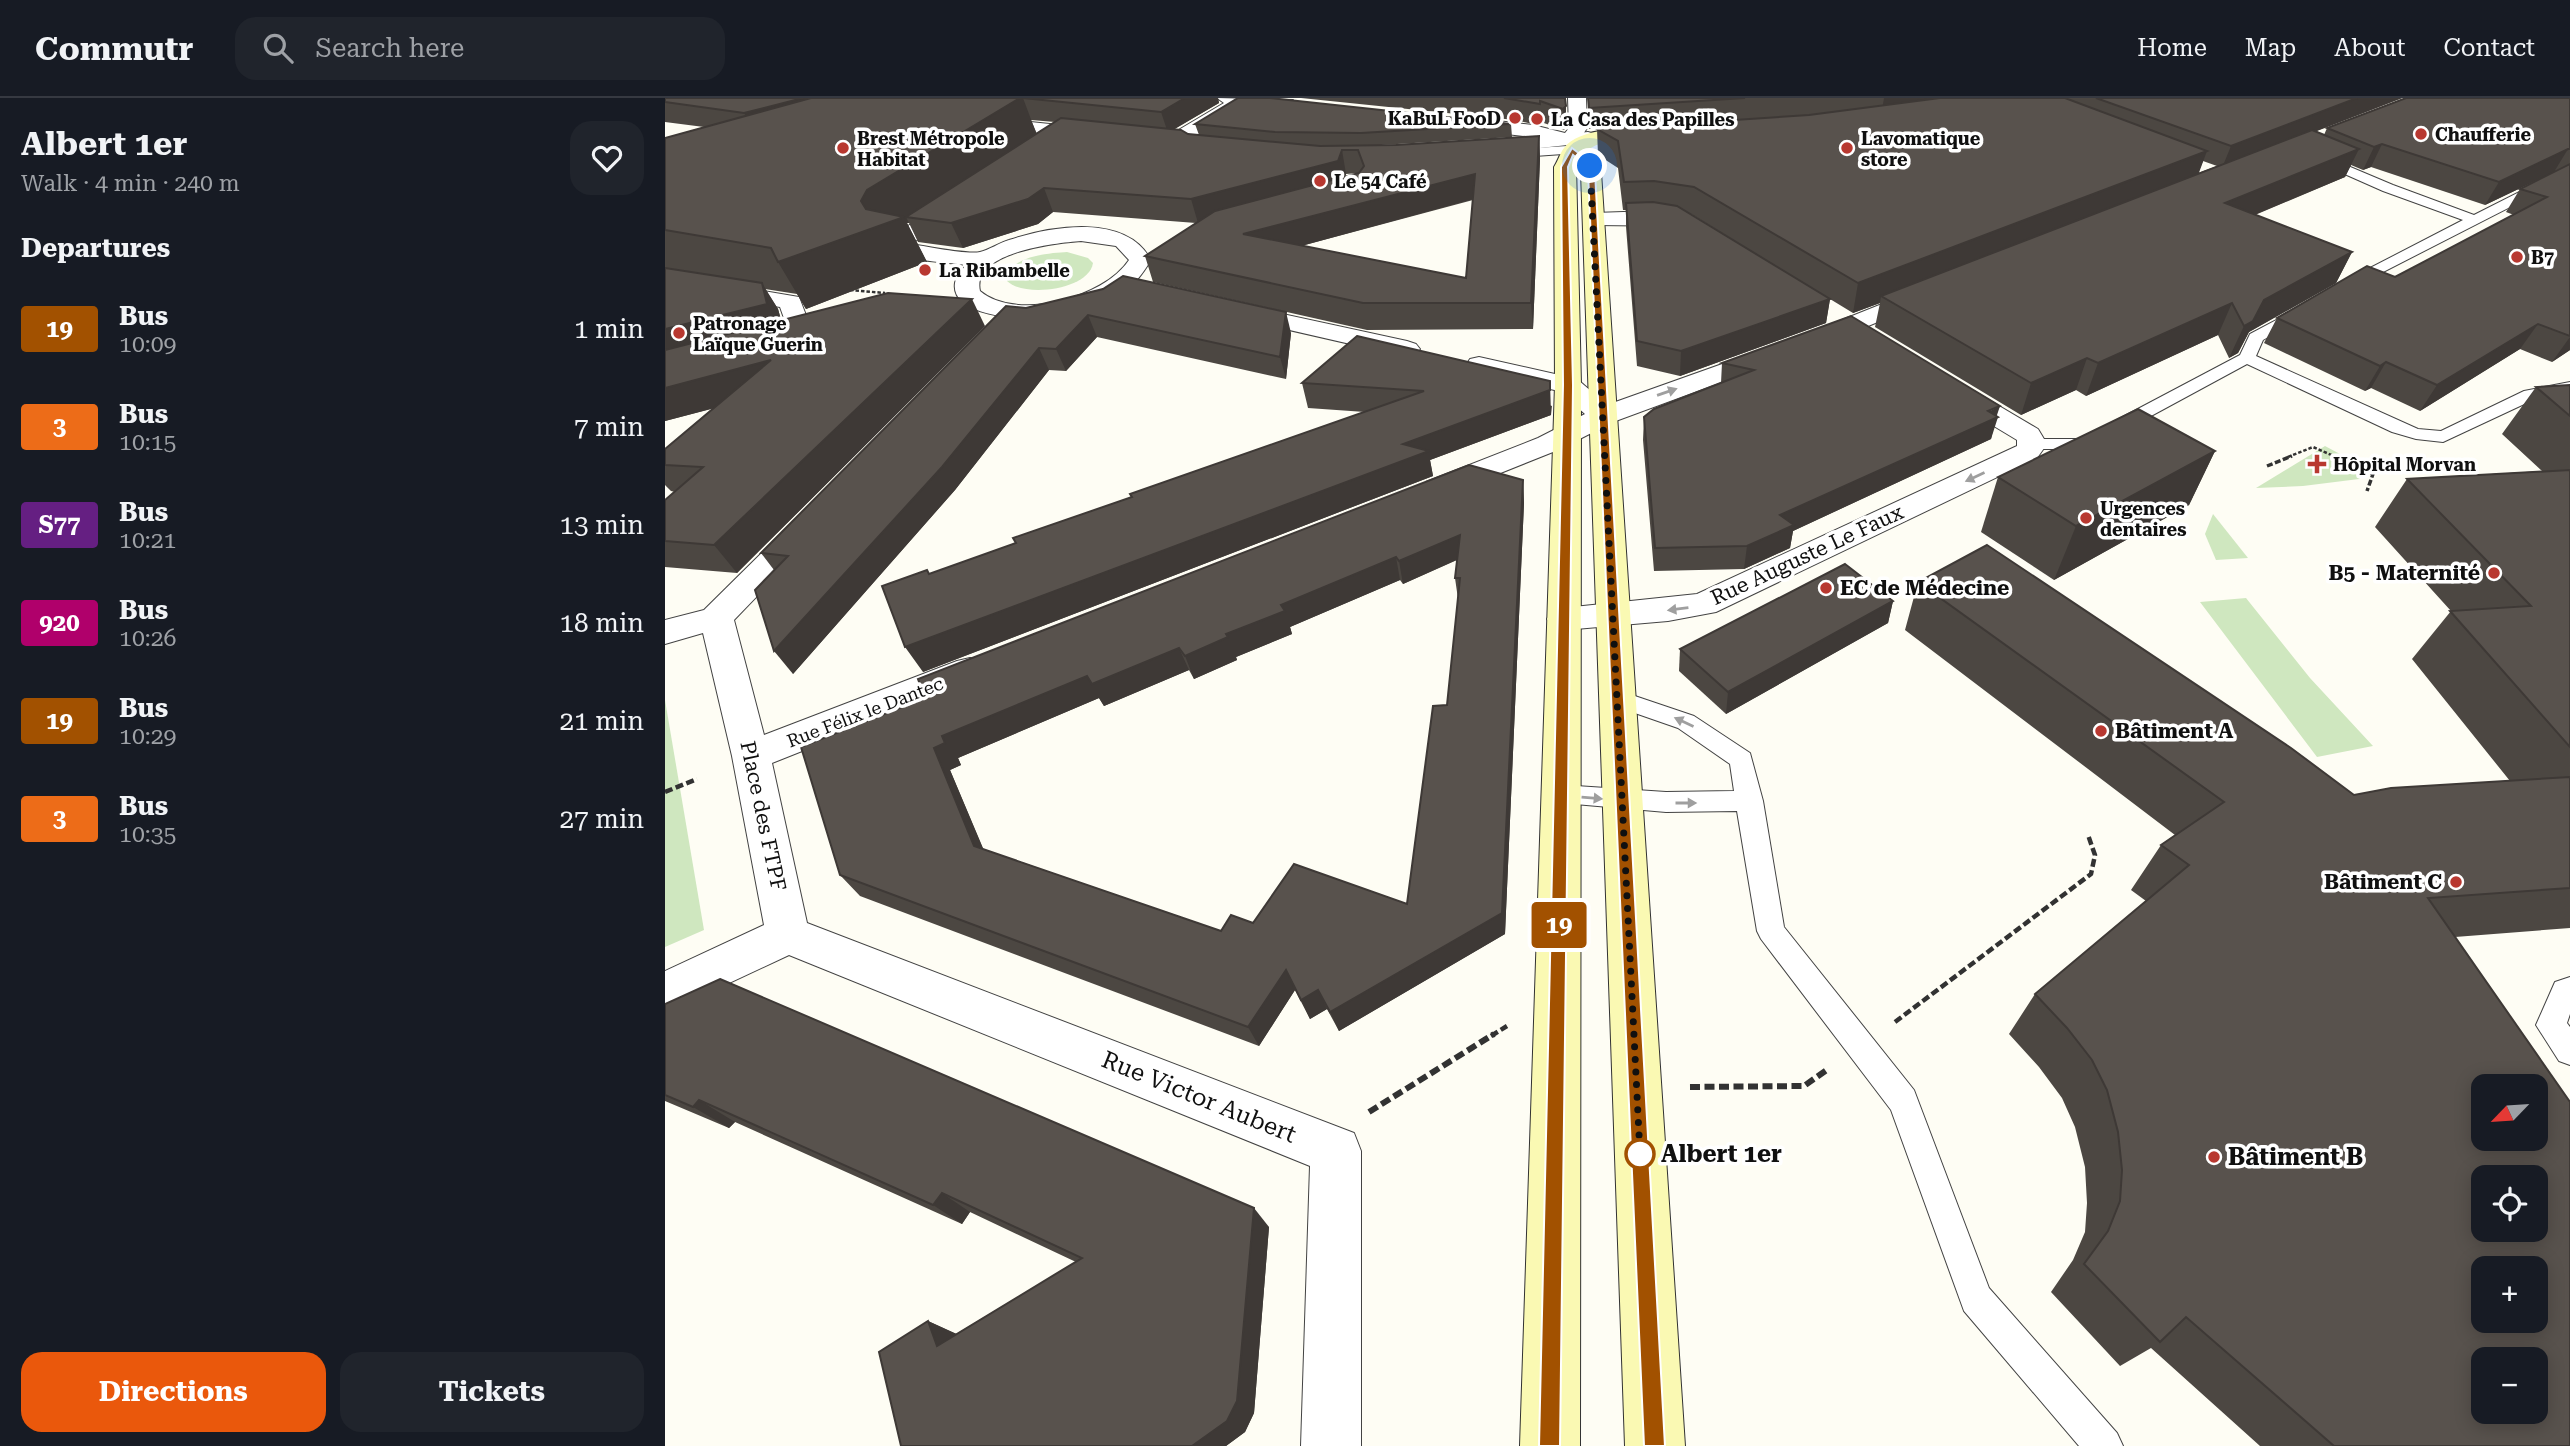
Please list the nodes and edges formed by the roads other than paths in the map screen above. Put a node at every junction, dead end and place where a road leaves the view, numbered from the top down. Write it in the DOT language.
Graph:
graph roads {
  1 [pos="1577,98"];
  2 [pos="1238,99"];
  3 [pos="1308,107"];
  4 [pos="1446,121"];
  5 [pos="964,124"];
  6 [pos="1117,139"];
  7 [pos="1659,139"];
  8 [pos="1576,143"];
  9 [pos="1173,145"];
  10 [pos="2307,148"];
  11 [pos="1468,153"];
  12 [pos="2570,178"];
  13 [pos="977,190"];
  14 [pos="1594,219"];
  15 [pos="2473,219"];
  16 [pos="1694,229"];
  17 [pos="984,260"];
  18 [pos="665,281"];
  19 [pos="1943,287"];
  20 [pos="1216,306"];
  21 [pos="1828,309"];
  22 [pos="1015,310"];
  23 [pos="1850,326"];
  24 [pos="827,329"];
  25 [pos="995,332"];
  26 [pos="1875,343"];
  27 [pos="1428,353"];
  28 [pos="2246,358"];
  29 [pos="1454,359"];
  30 [pos="1930,376"];
  31 [pos="1568,385"];
  32 [pos="2570,387"];
  33 [pos="1603,416"];
  34 [pos="1567,435"];
  35 [pos="2033,444"];
  36 [pos="1404,501"];
  37 [pos="820,512"];
  38 [pos="1613,615"];
  39 [pos="716,618"];
  40 [pos="1565,619"];
  41 [pos="665,632"];
  42 [pos="993,662"];
  43 [pos="1618,698"];
  44 [pos="751,756"];
  45 [pos="1561,795"];
  46 [pos="1623,801"];
  47 [pos="1750,801"];
  48 [pos="788,935"];
  49 [pos="2570,990"];
  50 [pos="665,993"];
  51 [pos="2570,1051"];
  52 [pos="1331,1446"];
  53 [pos="1550,1446"];
  54 [pos="1655,1446"];
  55 [pos="2104,1446"];
  1 -- 8 [label="street"];
  2 -- 3 [label="street"];
  2 -- 9 [label="street"];
  4 -- 8 [label="street"];
  5 -- 6 [label="street"];
  7 -- 8 [label="main road"];
  8 -- 11 [label="street"];
  8 -- 14 [label="main road"];
  8 -- 31 [label="main road"];
  10 -- 15 [label="lane"];
  12 -- 15 [label="lane"];
  13 -- 17 [label="street"];
  14 -- 16 [label="street"];
  14 -- 33 [label="main road"];
  15 -- 28 [label="lane"];
  17 -- 22 [label="street"];
  17 -- 22 [label="street"];
  18 -- 24 [label="street"];
  19 -- 23 [label="street"];
  20 -- 27 [label="street"];
  21 -- 23 [label="street"];
  22 -- 25 [label="street"];
  23 -- 26 [label="street"];
  33 -- 23 [label="street, one-way"];
  28 -- 32 [label="lane"];
  28 -- 35 [label="lane"];
  29 -- 31 [label="street"];
  30 -- 35 [label="street"];
  31 -- 33 [label="street"];
  31 -- 34 [label="main road"];
  33 -- 34 [label="street"];
  33 -- 38 [label="main road"];
  34 -- 36 [label="street"];
  34 -- 40 [label="main road"];
  35 -- 38 [label="street, Rue Auguste Le Faux, one-way"];
  37 -- 39 [label="street"];
  38 -- 40 [label="street, Rue Auguste Le Faux"];
  38 -- 43 [label="main road"];
  39 -- 41 [label="street"];
  39 -- 44 [label="street, Place des FTPF"];
  40 -- 45 [label="main road"];
  42 -- 44 [label="street, Rue Félix le Dantec"];
  43 -- 46 [label="main road"];
  47 -- 43 [label="lane, one-way"];
  44 -- 48 [label="street, Place des FTPF"];
  45 -- 46 [label="lane, one-way"];
  45 -- 53 [label="main road"];
  46 -- 47 [label="lane, one-way"];
  46 -- 54 [label="main road"];
  47 -- 55 [label="lane"];
  48 -- 50 [label="street"];
  48 -- 52 [label="street, Rue Victor Aubert"];
  49 -- 51 [label="lane"];
}
